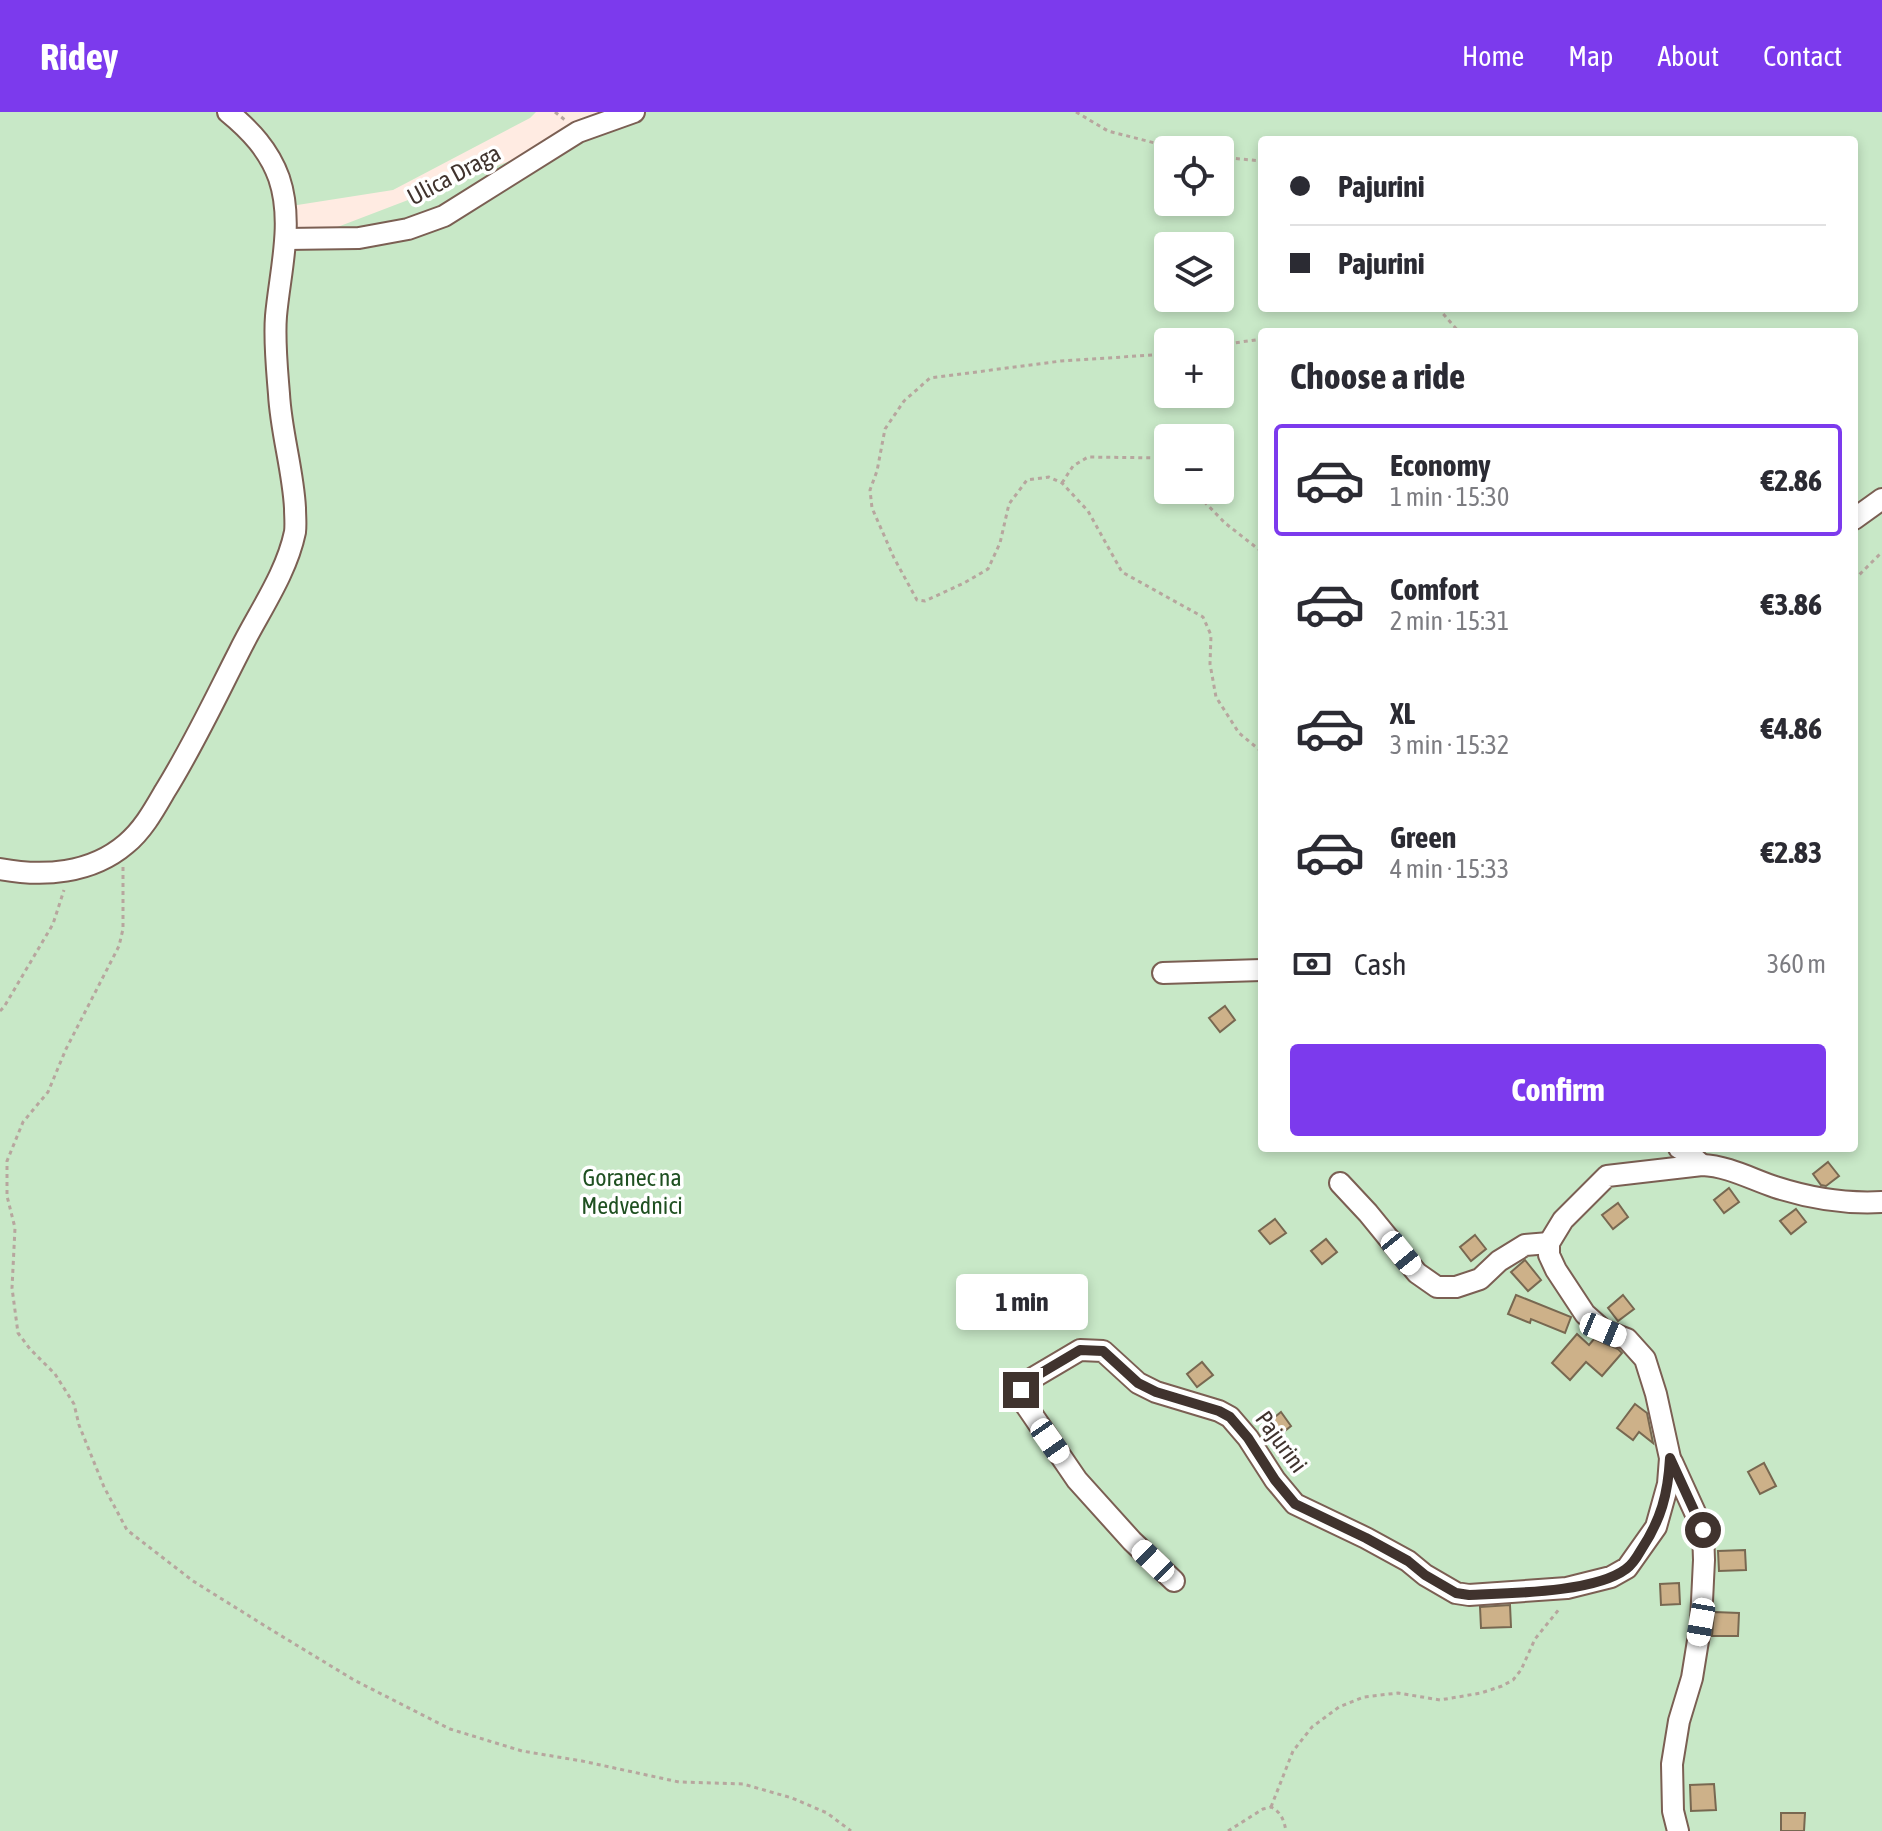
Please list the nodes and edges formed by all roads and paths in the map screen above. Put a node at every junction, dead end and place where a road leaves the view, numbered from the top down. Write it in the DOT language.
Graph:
graph roads {
  1 [pos="228,112"];
  2 [pos="634,112"];
  3 [pos="1076,112"];
  4 [pos="1154,143"];
  5 [pos="1234,158"];
  6 [pos="1258,161"];
  7 [pos="286,239"];
  8 [pos="1442,312"];
  9 [pos="1456,328"];
  10 [pos="1258,340"];
  11 [pos="1234,343"];
  12 [pos="1154,355"];
  13 [pos="1154,458"];
  14 [pos="1062,483"];
  15 [pos="1882,499"];
  16 [pos="1207,504"];
  17 [pos="1858,516"];
  18 [pos="1258,549"];
  19 [pos="1882,552"];
  20 [pos="1858,576"];
  21 [pos="1258,749"];
  22 [pos="126,844"];
  23 [pos="0,869"];
  24 [pos="71,871"];
  25 [pos="1258,970"];
  26 [pos="1163,973"];
  27 [pos="0,1011"];
  28 [pos="1687,1152"];
  29 [pos="1702,1165"];
  30 [pos="1340,1183"];
  31 [pos="1882,1202"];
  32 [pos="1549,1243"];
  33 [pos="1670,1458"];
  34 [pos="1174,1581"];
  35 [pos="1572,1587"];
  36 [pos="1271,1807"];
  37 [pos="851,1831"];
  38 [pos="1228,1831"];
  39 [pos="1286,1831"];
  40 [pos="1678,1831"];
  1 -- 7 [label="street"];
  2 -- 7 [label="street, Ulica Draga"];
  3 -- 4 [label="path"];
  5 -- 6 [label="path"];
  7 -- 22 [label="street"];
  8 -- 9 [label="path"];
  10 -- 11 [label="path"];
  12 -- 14 [label="path"];
  13 -- 14 [label="path"];
  14 -- 21 [label="path"];
  15 -- 17 [label="street"];
  16 -- 18 [label="path"];
  19 -- 20 [label="path"];
  22 -- 24 [label="street"];
  22 -- 37 [label="path"];
  23 -- 24 [label="street"];
  24 -- 27 [label="path"];
  25 -- 26 [label="street"];
  28 -- 29 [label="street"];
  29 -- 31 [label="street"];
  29 -- 32 [label="street"];
  30 -- 32 [label="street"];
  32 -- 33 [label="street, Pajurini"];
  33 -- 35 [label="street, Pajurini"];
  33 -- 40 [label="street, Pajurini"];
  34 -- 35 [label="street, Pajurini"];
  35 -- 36 [label="path"];
  36 -- 38 [label="path"];
  36 -- 39 [label="path"];
}
